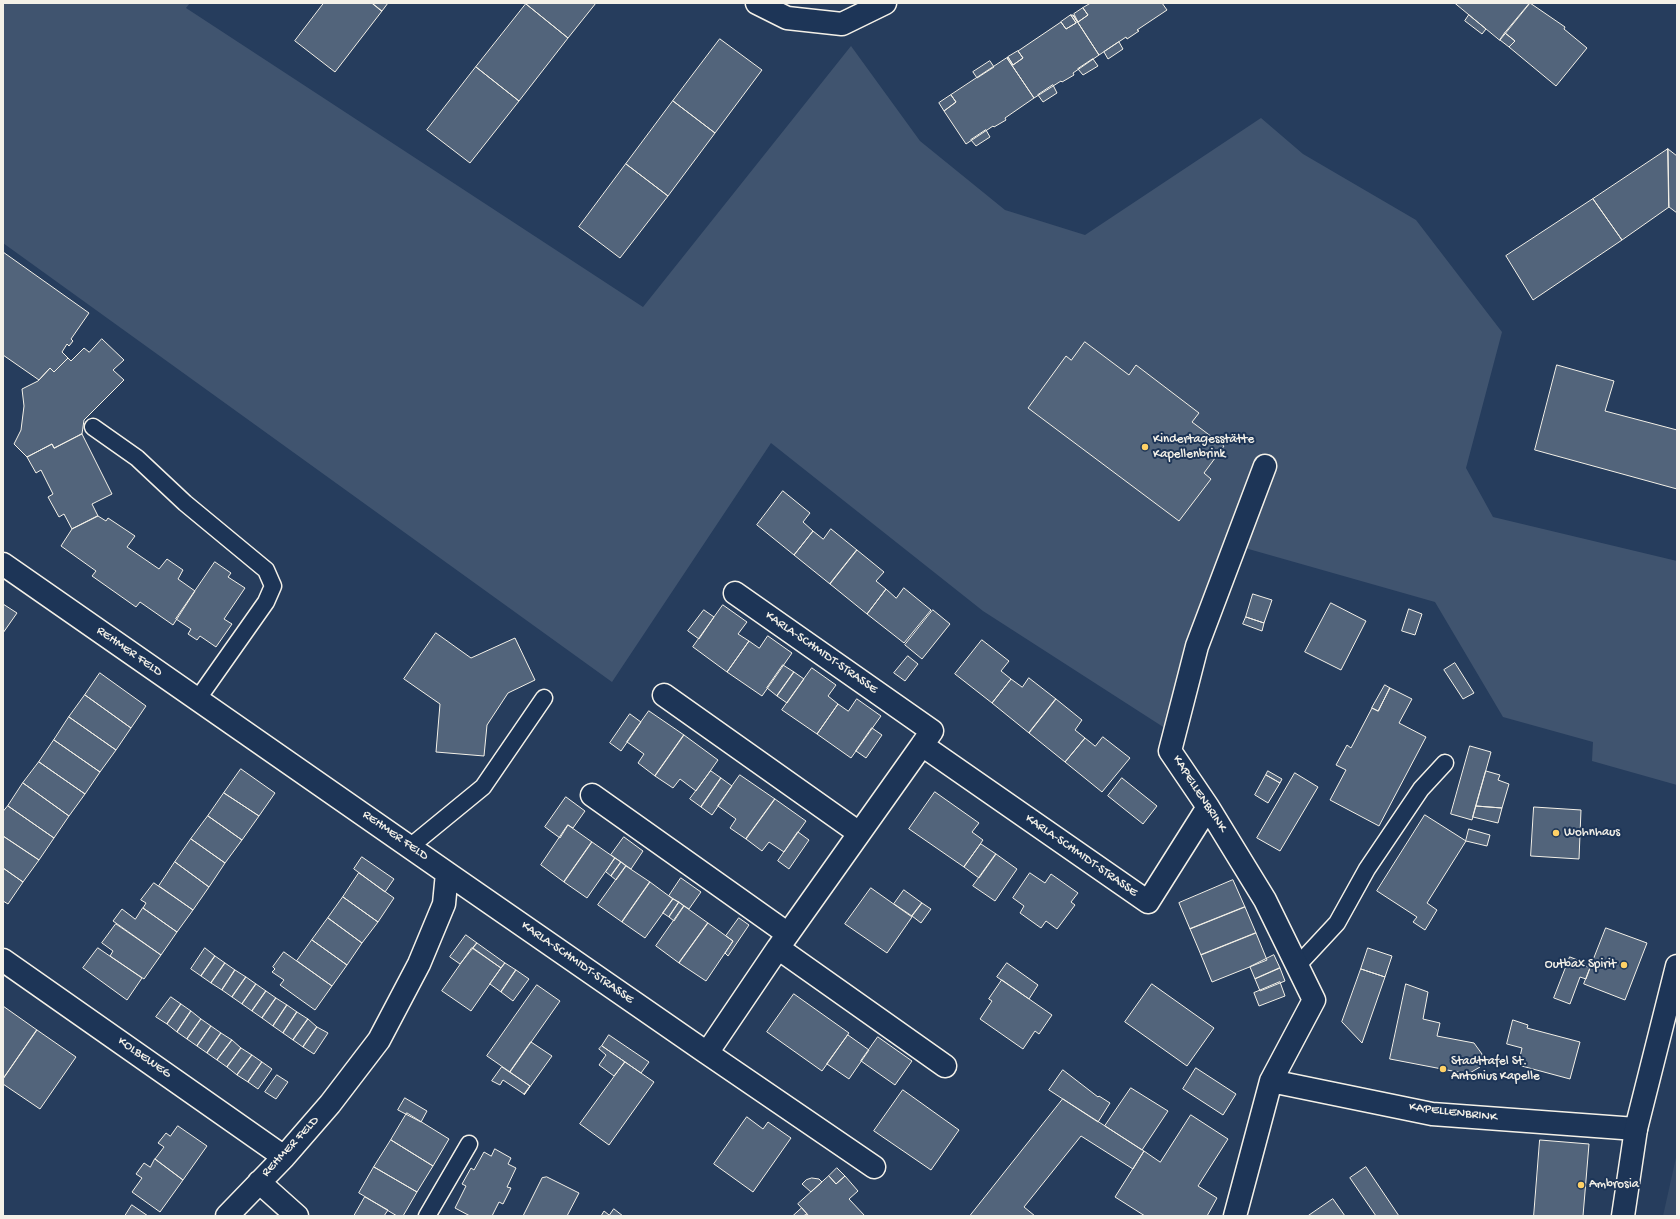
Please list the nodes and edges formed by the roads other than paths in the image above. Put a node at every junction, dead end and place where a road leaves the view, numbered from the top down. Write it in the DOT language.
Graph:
graph roads {
  1 [pos="757,3"];
  2 [pos="885,3"];
  3 [pos="93,427"];
  4 [pos="1265,466"];
  5 [pos="3,564"];
  6 [pos="735,593"];
  7 [pos="664,695"];
  8 [pos="544,698"];
  9 [pos="197,700"];
  10 [pos="922,745"];
  11 [pos="1445,763"];
  12 [pos="592,795"];
  13 [pos="1208,807"];
  14 [pos="859,834"];
  15 [pos="410,846"];
  16 [pos="447,873"];
  17 [pos="783,941"];
  18 [pos="3,960"];
  19 [pos="1297,966"];
  20 [pos="1677,966"];
  21 [pos="707,1053"];
  22 [pos="945,1066"];
  23 [pos="1271,1081"];
  24 [pos="1636,1129"];
  25 [pos="469,1144"];
  26 [pos="284,1157"];
  27 [pos="874,1167"];
  28 [pos="259,1182"];
  29 [pos="227,1216"];
  30 [pos="297,1216"];
  31 [pos="427,1216"];
  32 [pos="1235,1216"];
  33 [pos="1623,1216"];
  1 -- 2 [label="street"];
  3 -- 9 [label="lane"];
  4 -- 13 [label="street, KAPELLENBRINK"];
  5 -- 9 [label="street, REHMER FELD"];
  6 -- 10 [label="street, KARLA-SCHMIDT-STRASSE"];
  7 -- 14 [label="street"];
  8 -- 15 [label="lane"];
  9 -- 15 [label="street, REHMER FELD"];
  10 -- 13 [label="street, KARLA-SCHMIDT-STRASSE"];
  10 -- 14 [label="street, KARLA-SCHMIDT-STRASSE"];
  11 -- 19 [label="lane"];
  12 -- 17 [label="street"];
  13 -- 19 [label="street, KAPELLENBRINK"];
  14 -- 17 [label="street, KARLA-SCHMIDT-STRASSE"];
  15 -- 16 [label="street, REHMER FELD"];
  16 -- 21 [label="street, KARLA-SCHMIDT-STRASSE"];
  16 -- 26 [label="street, REHMER FELD"];
  17 -- 21 [label="street, KARLA-SCHMIDT-STRASSE"];
  17 -- 22 [label="street"];
  18 -- 26 [label="street, KOLBEWEG"];
  19 -- 23 [label="street, KAPELLENBRINK"];
  20 -- 24 [label="street"];
  21 -- 27 [label="street, KARLA-SCHMIDT-STRASSE"];
  23 -- 24 [label="street, KAPELLENBRINK"];
  23 -- 32 [label="street, KAPELLENBRINK"];
  24 -- 33 [label="street"];
  25 -- 31 [label="lane"];
  26 -- 28 [label="street, REHMER FELD"];
  28 -- 29 [label="street, REHMER FELD"];
  28 -- 30 [label="street"];
}
